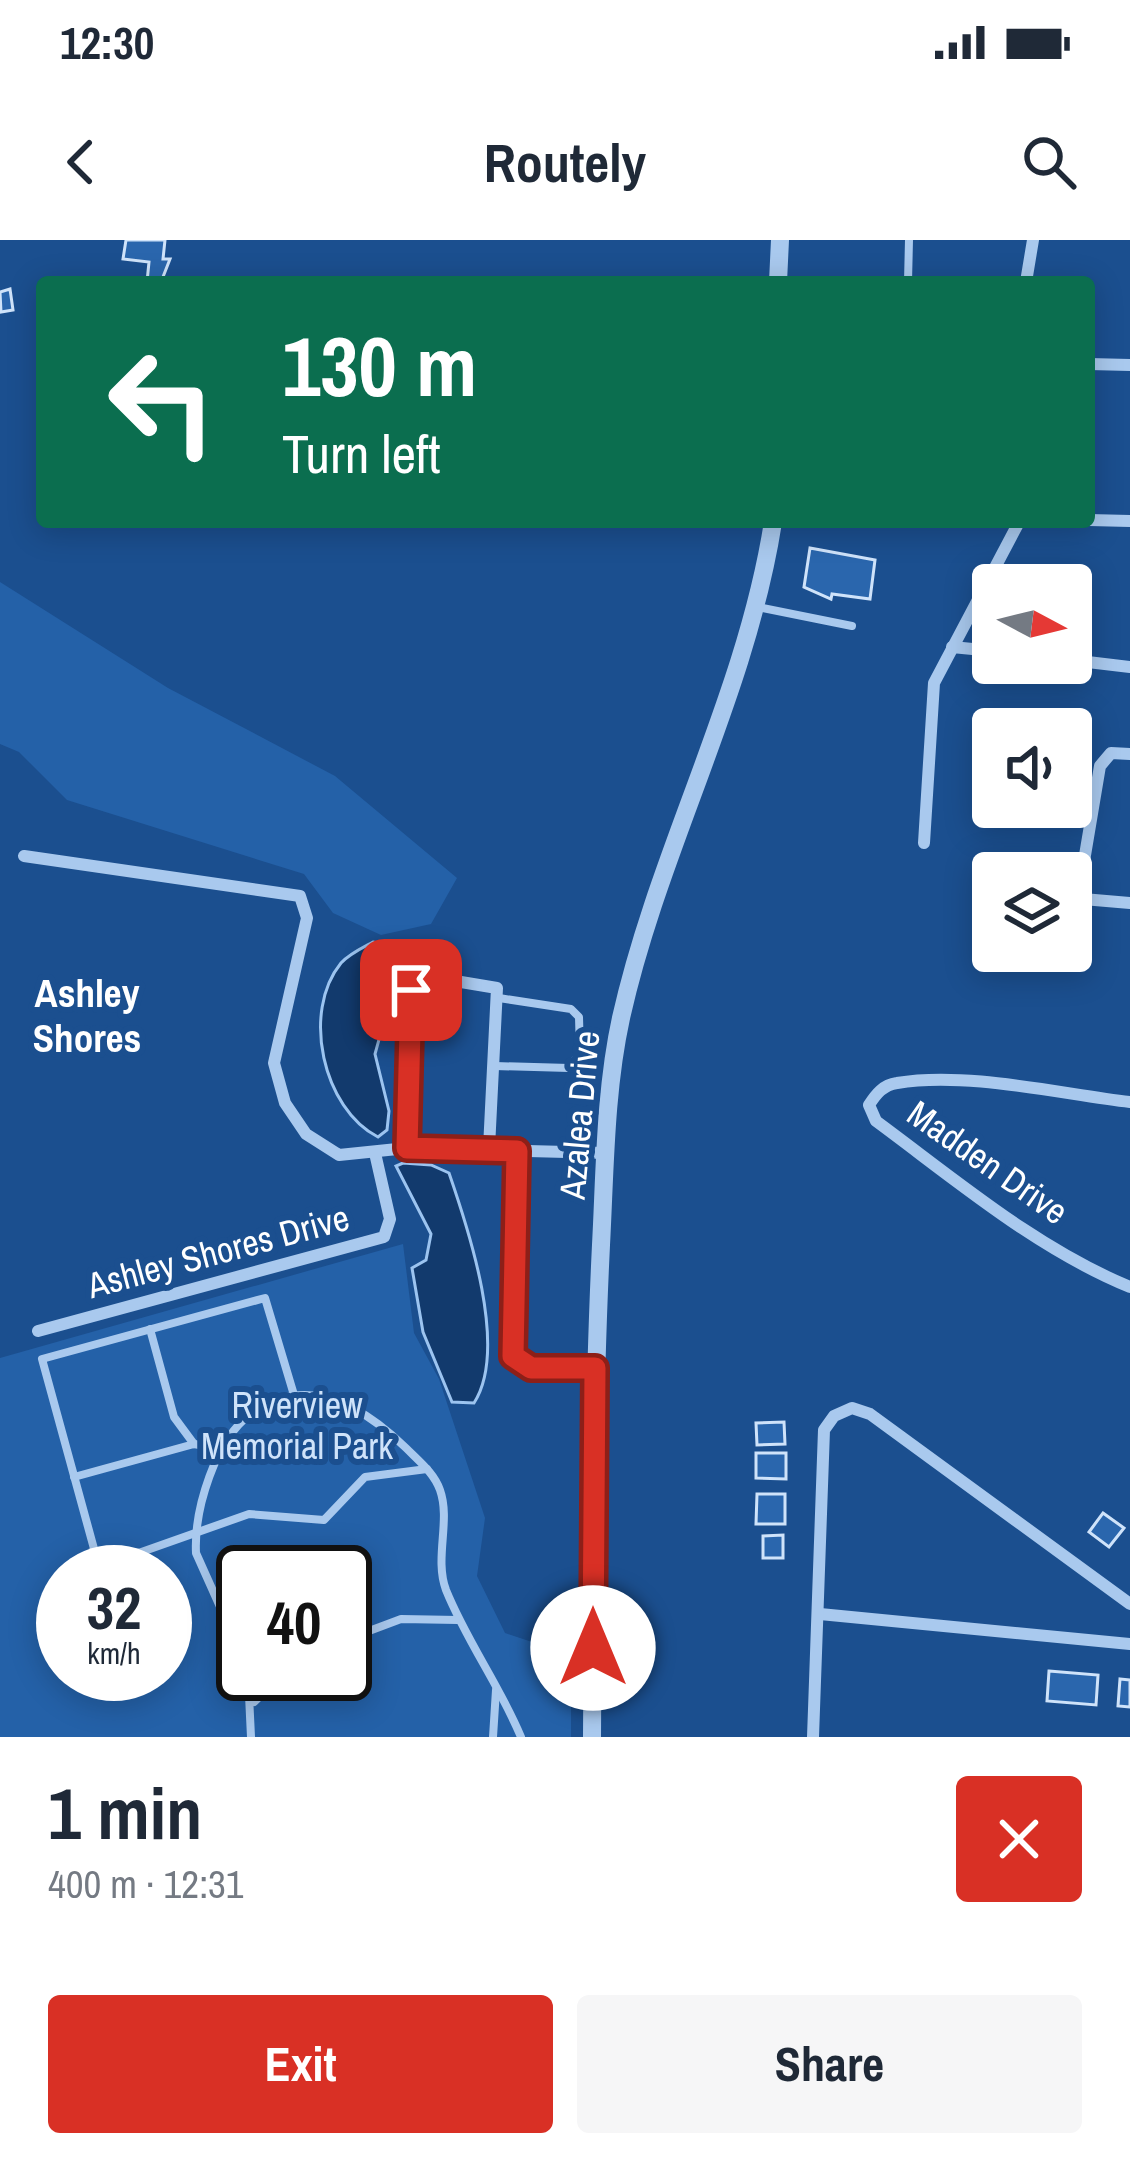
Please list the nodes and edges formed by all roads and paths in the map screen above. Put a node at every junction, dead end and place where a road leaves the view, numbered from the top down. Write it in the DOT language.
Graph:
graph roads {
  1 [pos="780,240"];
  2 [pos="908,240"];
  3 [pos="1033,240"];
  4 [pos="778,276"];
  5 [pos="908,276"];
  6 [pos="1028,276"];
  7 [pos="1095,364"];
  8 [pos="1130,365"];
  9 [pos="1095,520"];
  10 [pos="1130,521"];
  11 [pos="771,528"];
  12 [pos="1016,528"];
  13 [pos="757,607"];
  14 [pos="852,626"];
  15 [pos="952,646"];
  16 [pos="972,648"];
  17 [pos="1092,662"];
  18 [pos="1130,667"];
  19 [pos="1130,754"];
  20 [pos="924,843"];
  21 [pos="23,856"];
  22 [pos="1130,903"];
  23 [pos="499,998"];
  24 [pos="495,1066"];
  25 [pos="1130,1102"];
  26 [pos="407,1148"];
  27 [pos="489,1148"];
  28 [pos="517,1151"];
  29 [pos="375,1153"];
  30 [pos="605,1153"];
  31 [pos="1130,1287"];
  32 [pos="150,1329"];
  33 [pos="38,1331"];
  34 [pos="595,1368"];
  35 [pos="294,1395"];
  36 [pos="194,1444"];
  37 [pos="220,1450"];
  38 [pos="427,1468"];
  39 [pos="74,1477"];
  40 [pos="195,1535"];
  41 [pos="216,1598"];
  42 [pos="1130,1604"];
  43 [pos="820,1614"];
  44 [pos="458,1619"];
  45 [pos="372,1629"];
  46 [pos="1130,1644"];
  47 [pos="496,1689"];
  48 [pos="253,1703"];
  49 [pos="251,1737"];
  50 [pos="493,1737"];
  51 [pos="521,1737"];
  52 [pos="592,1737"];
  53 [pos="813,1737"];
  1 -- 4 [label="street"];
  2 -- 5 [label="lane"];
  3 -- 6 [label="street"];
  7 -- 8 [label="street"];
  9 -- 10 [label="street"];
  11 -- 13 [label="street, Azalea Drive"];
  12 -- 15 [label="street"];
  13 -- 14 [label="lane"];
  13 -- 30 [label="street, Azalea Drive"];
  15 -- 16 [label="street"];
  15 -- 20 [label="street"];
  17 -- 18 [label="street"];
  19 -- 22 [label="street"];
  21 -- 29 [label="street"];
  23 -- 24 [label="street"];
  23 -- 24 [label="lane"];
  23 -- 26 [label="street"];
  24 -- 27 [label="street"];
  25 -- 31 [label="street, Madden Drive"];
  26 -- 27 [label="street, Ashley Shores Drive"];
  26 -- 29 [label="street, Ashley Shores Drive"];
  27 -- 28 [label="street, Ashley Shores Drive"];
  28 -- 30 [label="street, Ashley Shores Drive"];
  28 -- 34 [label="lane"];
  29 -- 33 [label="street, Ashley Shores Drive"];
  30 -- 34 [label="street, Azalea Drive"];
  32 -- 35 [label="lane"];
  32 -- 36 [label="lane"];
  32 -- 39 [label="lane"];
  34 -- 52 [label="street, Azalea Drive"];
  35 -- 37 [label="lane"];
  35 -- 38 [label="lane"];
  36 -- 37 [label="lane"];
  36 -- 39 [label="lane"];
  37 -- 40 [label="lane"];
  38 -- 40 [label="lane"];
  38 -- 44 [label="lane"];
  39 -- 40 [label="lane"];
  40 -- 41 [label="lane"];
  42 -- 43 [label="street"];
  43 -- 46 [label="street"];
  43 -- 53 [label="street"];
  44 -- 45 [label="lane"];
  44 -- 47 [label="lane"];
  47 -- 50 [label="lane"];
  47 -- 51 [label="lane"];
  48 -- 49 [label="lane"];
}
